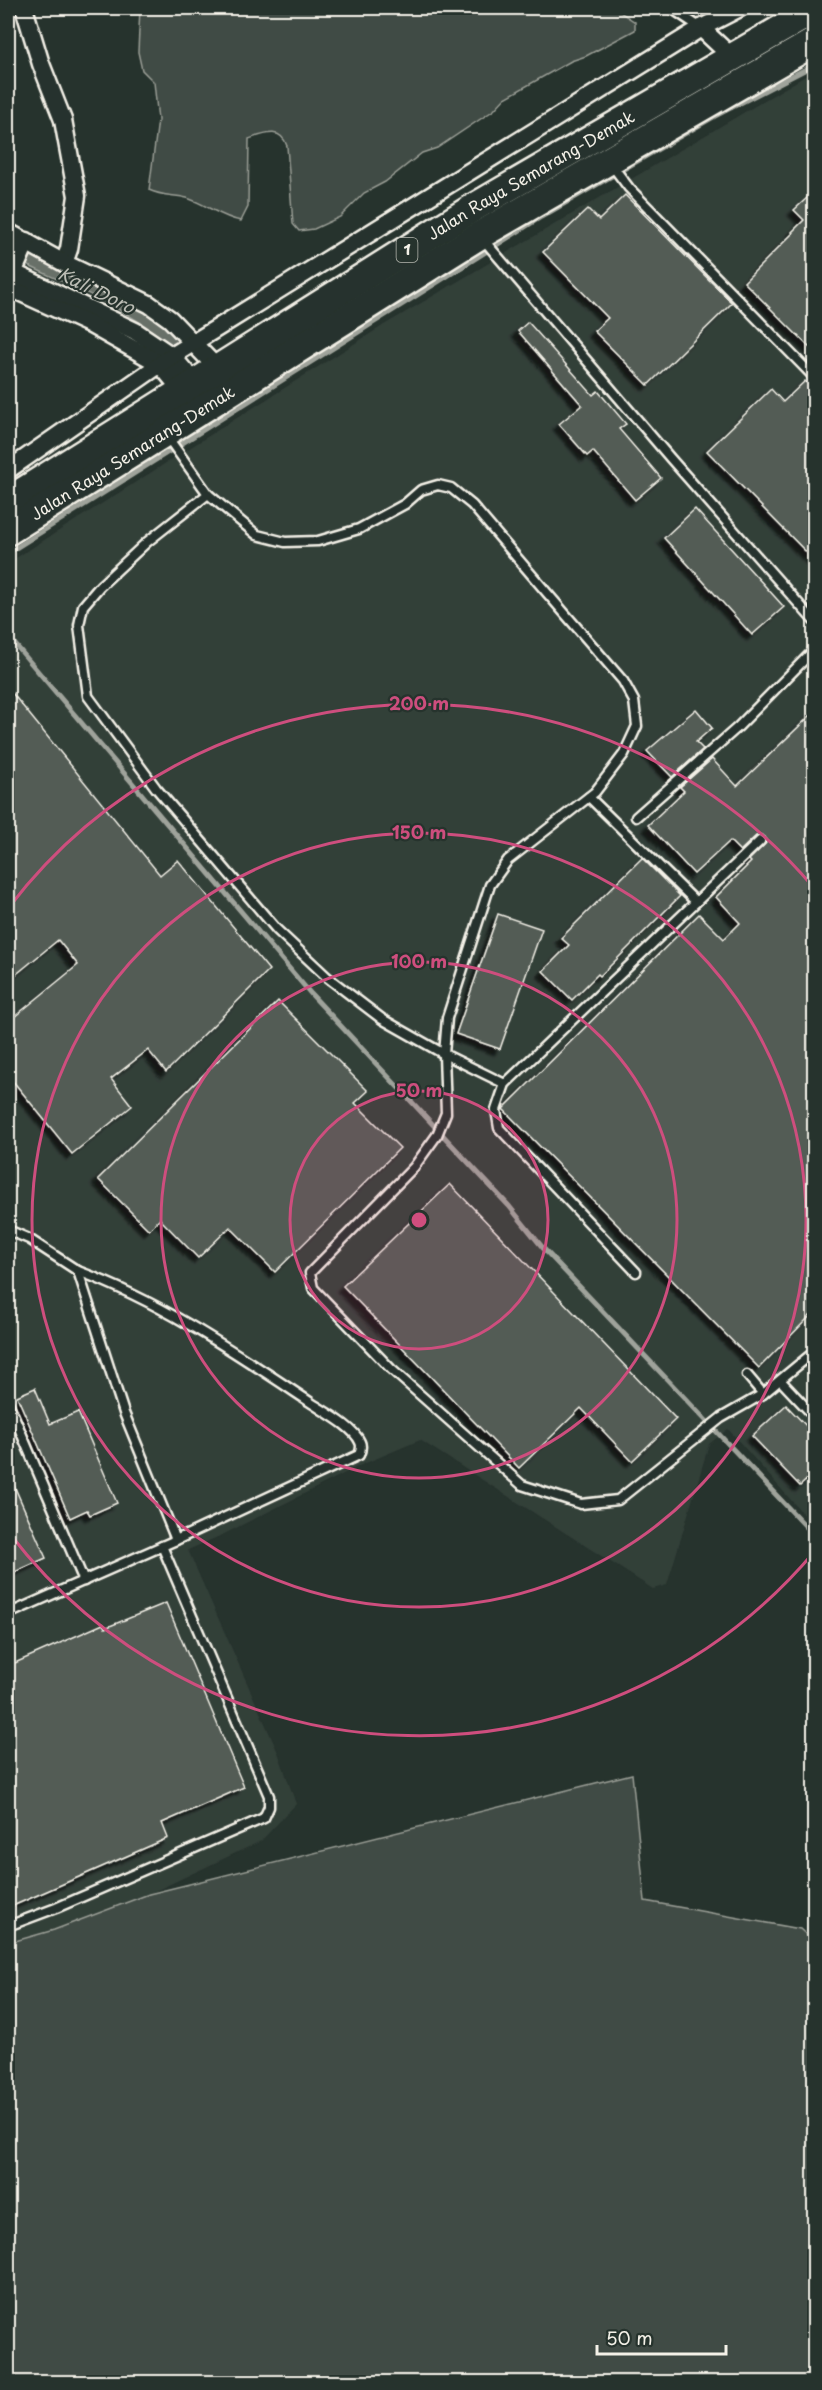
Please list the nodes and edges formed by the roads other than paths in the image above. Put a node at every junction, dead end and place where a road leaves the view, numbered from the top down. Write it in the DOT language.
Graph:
graph roads {
  1 [pos="24,8"];
  2 [pos="671,8"];
  3 [pos="740,8"];
  4 [pos="814,10"];
  5 [pos="701,28"];
  6 [pos="810,48"];
  7 [pos="733,58"];
  8 [pos="609,161"];
  9 [pos="8,232"];
  10 [pos="480,235"];
  11 [pos="26,243"];
  12 [pos="64,262"];
  13 [pos="11,274"];
  14 [pos="194,343"];
  15 [pos="166,360"];
  16 [pos="814,377"];
  17 [pos="198,389"];
  18 [pos="164,432"];
  19 [pos="8,470"];
  20 [pos="208,494"];
  21 [pos="8,501"];
  22 [pos="8,531"];
  23 [pos="814,621"];
  24 [pos="814,650"];
  25 [pos="589,797"];
  26 [pos="636,817"];
  27 [pos="760,841"];
  28 [pos="696,902"];
  29 [pos="444,1054"];
  30 [pos="505,1084"];
  31 [pos="8,1230"];
  32 [pos="78,1271"];
  33 [pos="636,1272"];
  34 [pos="814,1352"];
  35 [pos="747,1375"];
  36 [pos="781,1381"];
  37 [pos="763,1394"];
  38 [pos="8,1402"];
  39 [pos="814,1416"];
  40 [pos="176,1540"];
  41 [pos="162,1546"];
  42 [pos="84,1581"];
  43 [pos="8,1614"];
  44 [pos="8,1926"];
  1 -- 12 [label="street"];
  2 -- 5 [label="lane"];
  3 -- 5 [label="street"];
  4 -- 7 [label="highway, Jalan Raya Semarang-Demak / 1"];
  5 -- 7 [label="street"];
  5 -- 14 [label="street"];
  6 -- 8 [label="highway, Jalan Raya Semarang-Demak / 1"];
  7 -- 17 [label="highway, Jalan Raya Semarang-Demak / 1"];
  8 -- 10 [label="highway, Jalan Raya Semarang-Demak / 1"];
  8 -- 16 [label="lane"];
  9 -- 11 [label="street"];
  10 -- 17 [label="highway, Jalan Raya Semarang-Demak / 1"];
  10 -- 23 [label="lane"];
  11 -- 12 [label="street"];
  11 -- 13 [label="street"];
  12 -- 14 [label="street"];
  13 -- 15 [label="street"];
  14 -- 15 [label="street"];
  14 -- 17 [label="street"];
  15 -- 17 [label="street"];
  15 -- 19 [label="street"];
  17 -- 18 [label="highway, Jalan Raya Semarang-Demak / 1"];
  17 -- 21 [label="highway, Jalan Raya Semarang-Demak / 1"];
  18 -- 20 [label="lane"];
  18 -- 22 [label="highway, Jalan Raya Semarang-Demak / 1"];
  20 -- 25 [label="lane"];
  20 -- 29 [label="lane"];
  24 -- 26 [label="lane"];
  25 -- 28 [label="lane"];
  25 -- 29 [label="lane"];
  27 -- 28 [label="lane"];
  28 -- 30 [label="lane"];
  29 -- 30 [label="lane"];
  29 -- 37 [label="lane"];
  30 -- 33 [label="lane"];
  31 -- 32 [label="lane"];
  32 -- 40 [label="lane"];
  32 -- 40 [label="lane"];
  34 -- 36 [label="lane"];
  35 -- 37 [label="lane"];
  36 -- 37 [label="lane"];
  36 -- 39 [label="lane"];
  38 -- 42 [label="lane"];
  40 -- 41 [label="lane"];
  41 -- 42 [label="lane"];
  41 -- 44 [label="lane"];
  42 -- 43 [label="lane"];
}
